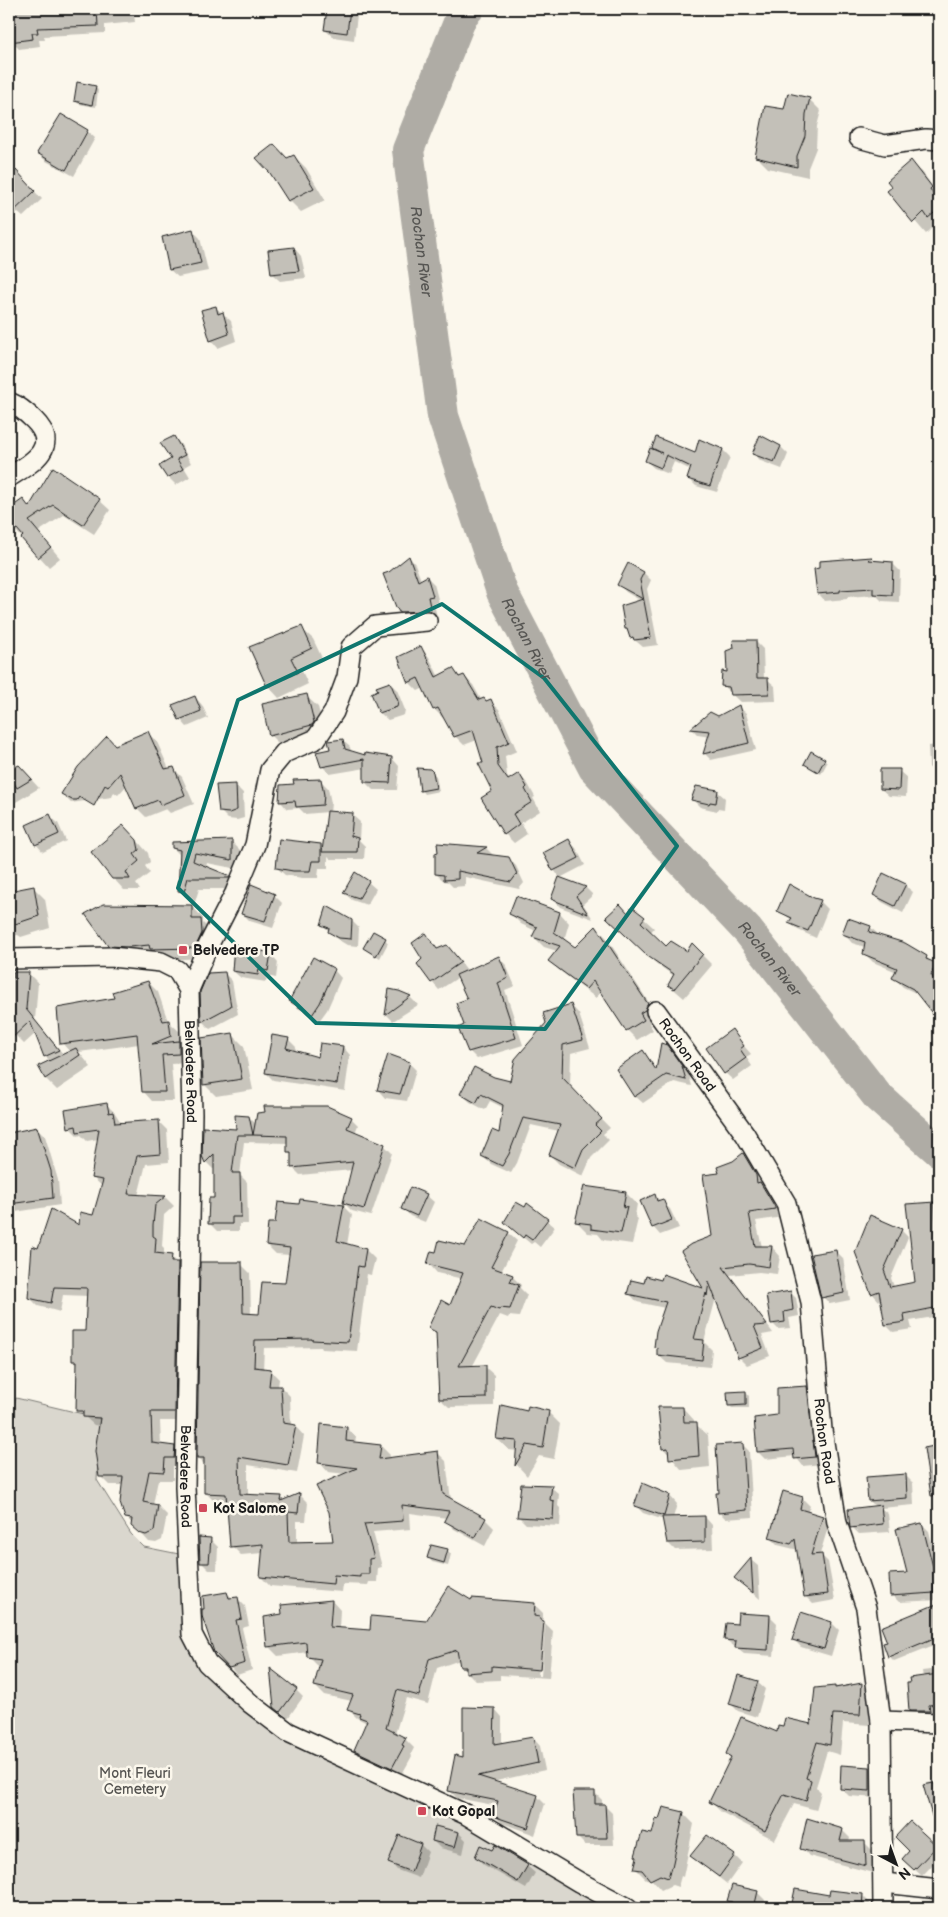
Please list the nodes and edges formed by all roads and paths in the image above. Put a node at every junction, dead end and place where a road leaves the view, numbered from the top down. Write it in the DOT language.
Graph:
graph roads {
  1 [pos="860,138"];
  2 [pos="939,140"];
  3 [pos="9,402"];
  4 [pos="9,477"];
  5 [pos="428,621"];
  6 [pos="9,959"];
  7 [pos="189,990"];
  8 [pos="656,1011"];
  9 [pos="881,1721"];
  10 [pos="939,1723"];
  11 [pos="884,1883"];
  12 [pos="939,1889"];
  13 [pos="628,1908"];
  14 [pos="883,1908"];
  1 -- 2 [label="street"];
  3 -- 4 [label="street"];
  5 -- 7 [label="street"];
  6 -- 7 [label="street"];
  7 -- 13 [label="street, Belvedere Road"];
  8 -- 9 [label="street, Rochon Road"];
  9 -- 10 [label="street"];
  9 -- 11 [label="street, Rochon Road"];
  11 -- 12 [label="street"];
  11 -- 14 [label="street, Rochon Road"];
}
